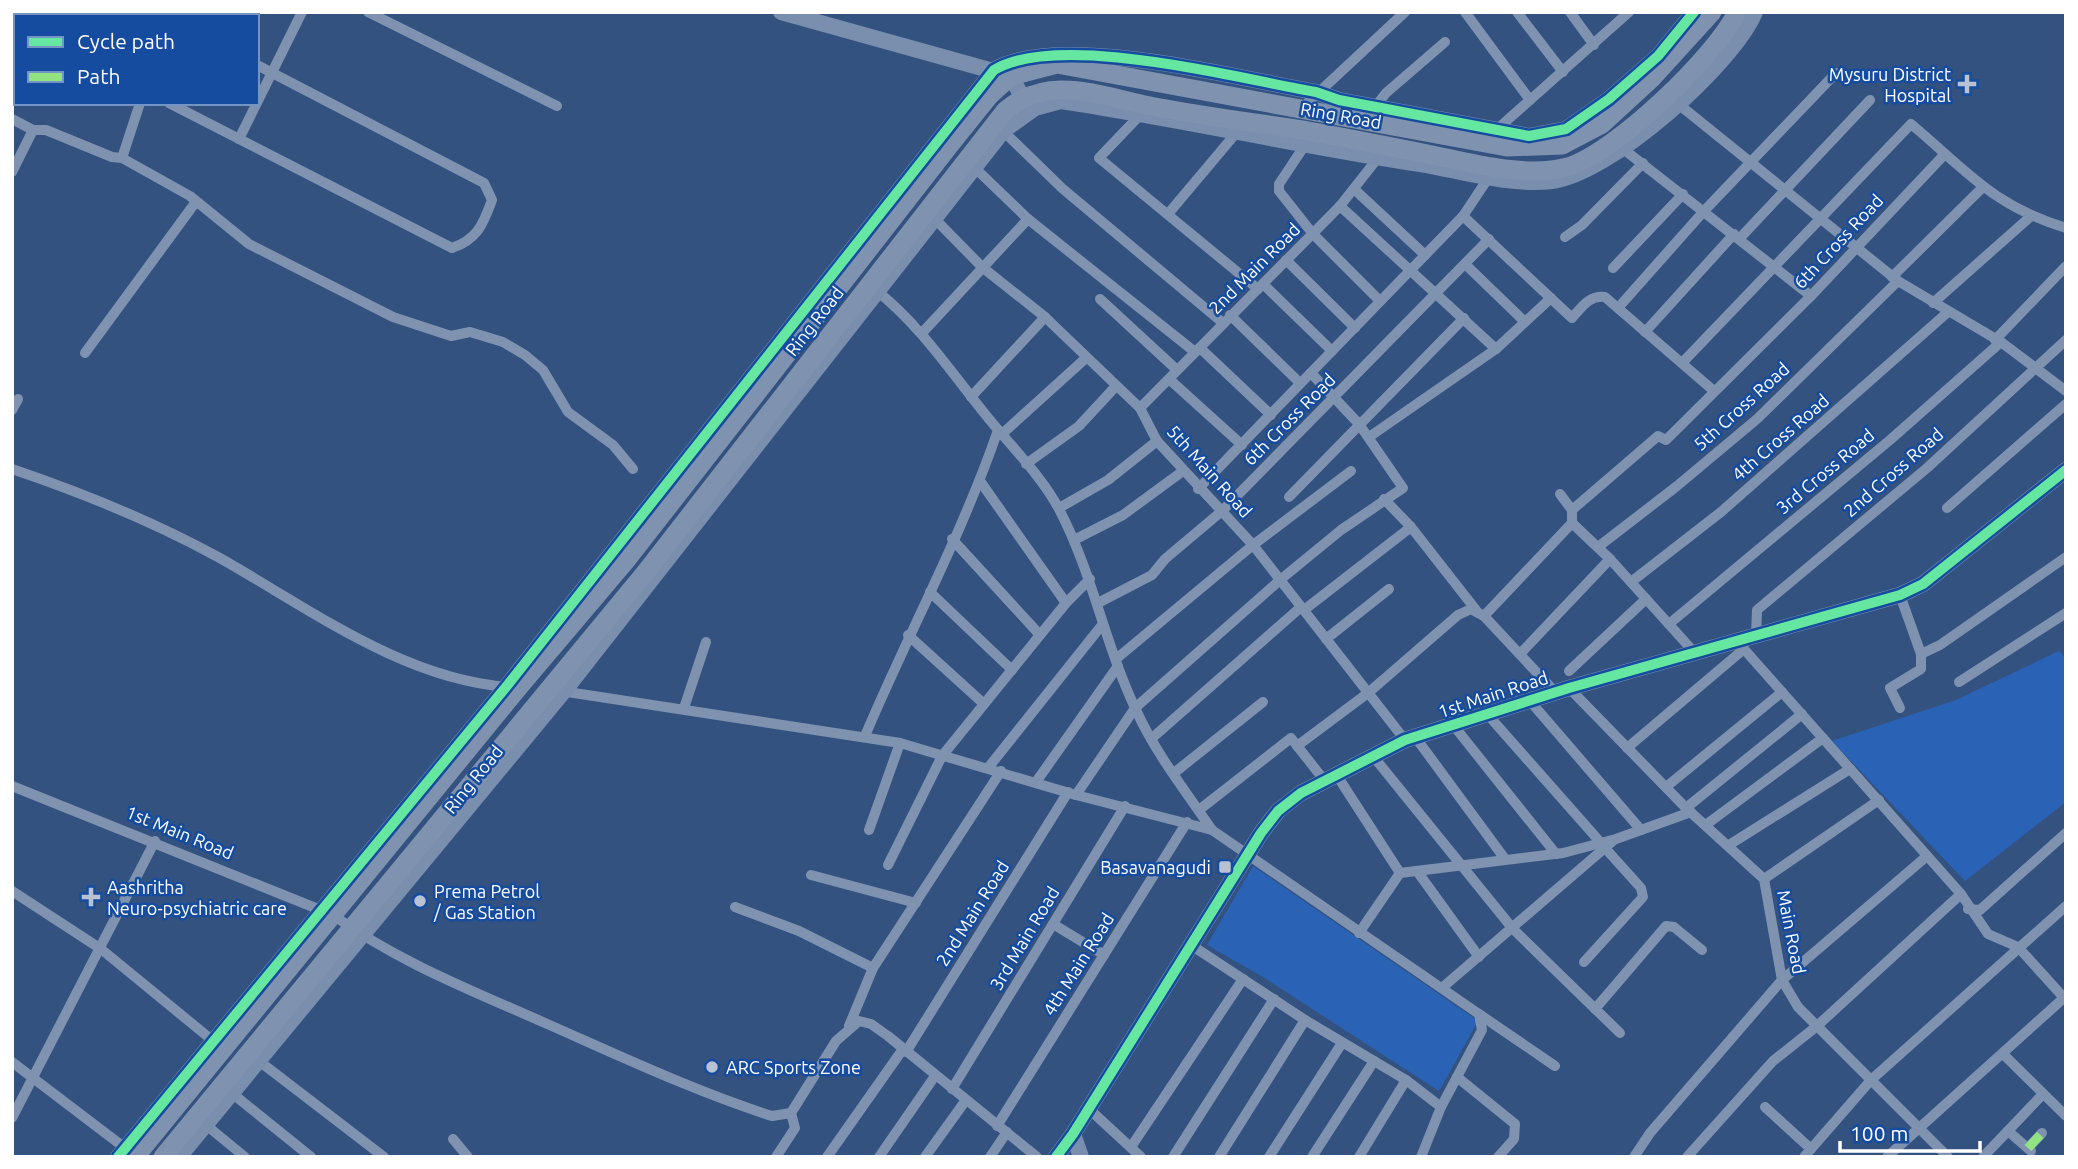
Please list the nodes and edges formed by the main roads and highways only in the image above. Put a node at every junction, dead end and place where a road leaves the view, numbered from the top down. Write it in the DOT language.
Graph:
graph roads {
  1 [pos="1712,12"];
  2 [pos="1737,12"];
  3 [pos="1446,135"];
  4 [pos="1439,156"];
  5 [pos="126,1154"];
  6 [pos="163,1157"];
  1 -- 3 [label="highway, Ring Road"];
  2 -- 4 [label="highway, Ring Road"];
  3 -- 4 [label="highway"];
  3 -- 5 [label="highway, Ring Road"];
  4 -- 6 [label="highway, Ring Road"];
}
